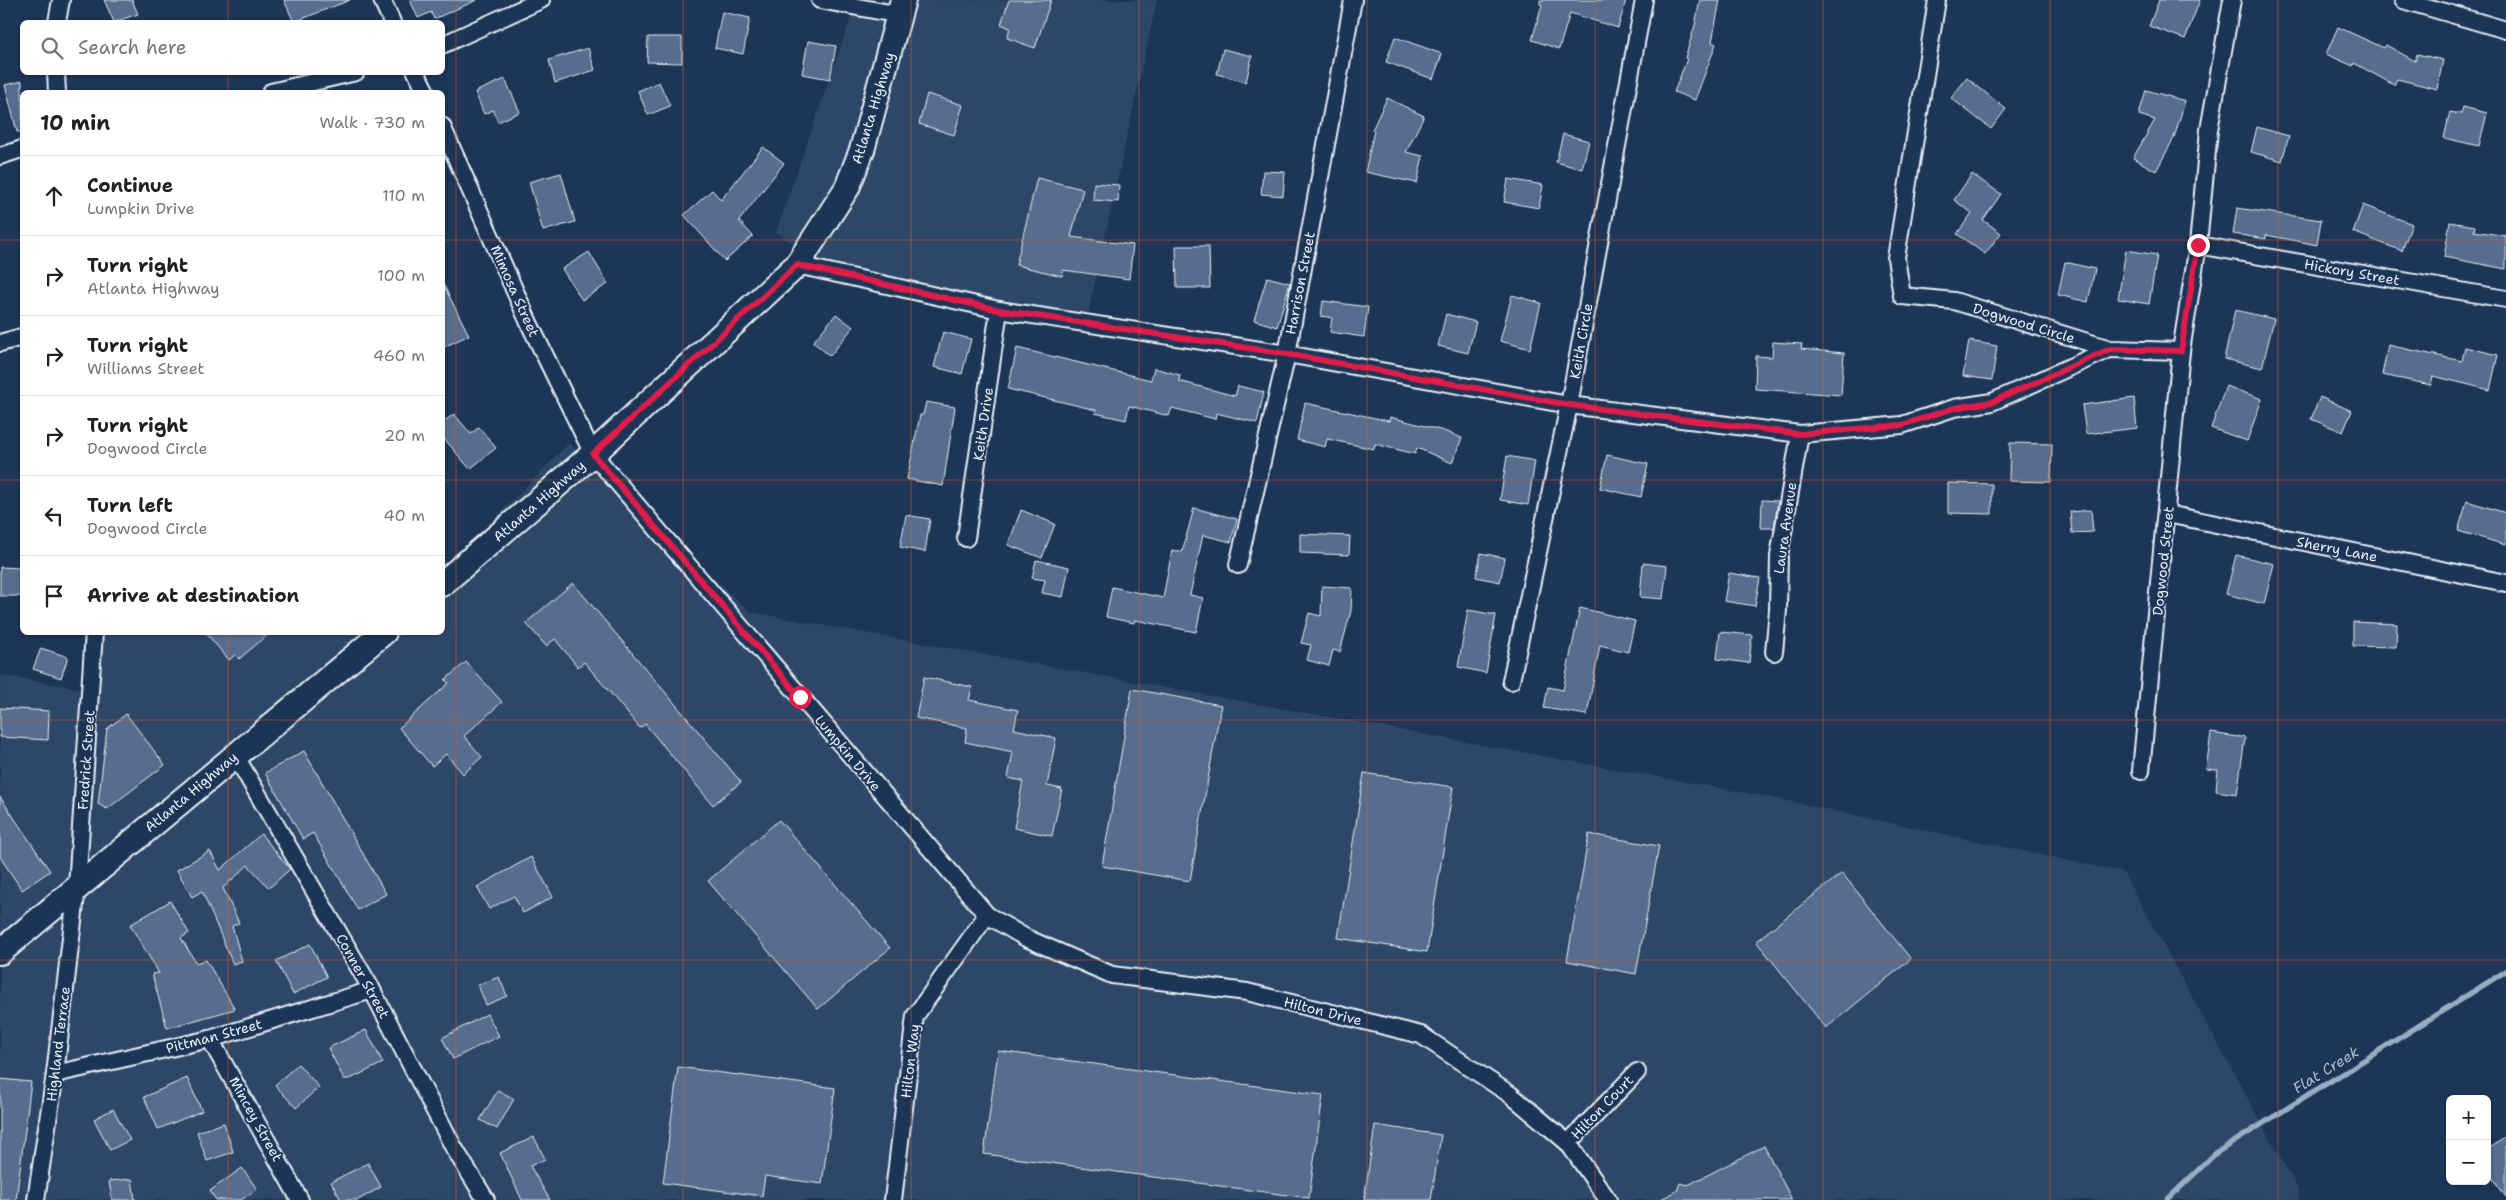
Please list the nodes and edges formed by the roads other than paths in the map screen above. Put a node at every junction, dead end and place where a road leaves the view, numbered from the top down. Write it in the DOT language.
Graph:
graph roads {
  1 [pos="61,0"];
  2 [pos="382,0"];
  3 [pos="541,0"];
  4 [pos="820,0"];
  5 [pos="1353,0"];
  6 [pos="1644,0"];
  7 [pos="1937,0"];
  8 [pos="2232,0"];
  9 [pos="2403,0"];
  10 [pos="902,7"];
  11 [pos="57,20"];
  12 [pos="391,20"];
  13 [pos="2506,30"];
  14 [pos="445,44"];
  15 [pos="56,75"];
  16 [pos="343,75"];
  17 [pos="418,75"];
  18 [pos="57,90"];
  19 [pos="280,90"];
  20 [pos="425,90"];
  21 [pos="445,133"];
  22 [pos="20,151"];
  23 [pos="0,156"];
  24 [pos="2198,245"];
  25 [pos="797,265"];
  26 [pos="2506,298"];
  27 [pos="999,310"];
  28 [pos="20,337"];
  29 [pos="0,342"];
  30 [pos="2110,349"];
  31 [pos="2181,351"];
  32 [pos="1287,354"];
  33 [pos="1569,405"];
  34 [pos="1800,434"];
  35 [pos="593,454"];
  36 [pos="2167,514"];
  37 [pos="966,538"];
  38 [pos="1238,565"];
  39 [pos="445,581"];
  40 [pos="2506,583"];
  41 [pos="94,635"];
  42 [pos="380,635"];
  43 [pos="1774,652"];
  44 [pos="1511,682"];
  45 [pos="235,755"];
  46 [pos="2141,770"];
  47 [pos="78,887"];
  48 [pos="988,915"];
  49 [pos="0,952"];
  50 [pos="372,990"];
  51 [pos="210,1039"];
  52 [pos="1637,1072"];
  53 [pos="54,1074"];
  54 [pos="1568,1143"];
  55 [pos="36,1200"];
  56 [pos="300,1200"];
  57 [pos="486,1200"];
  58 [pos="893,1200"];
  59 [pos="1608,1200"];
  1 -- 11 [label="street"];
  2 -- 12 [label="street"];
  3 -- 14 [label="street"];
  4 -- 10 [label="street"];
  5 -- 32 [label="street, Harrison Street"];
  6 -- 33 [label="street, Keith Circle"];
  7 -- 30 [label="street, Dogwood Circle"];
  8 -- 24 [label="street"];
  9 -- 13 [label="street"];
  10 -- 25 [label="main road, Atlanta Highway"];
  15 -- 18 [label="street"];
  16 -- 19 [label="street"];
  17 -- 20 [label="street"];
  21 -- 35 [label="street, Mimosa Street"];
  22 -- 23 [label="street"];
  24 -- 26 [label="street, Hickory Street"];
  24 -- 31 [label="street"];
  25 -- 27 [label="street"];
  25 -- 35 [label="main road, Atlanta Highway"];
  27 -- 32 [label="street"];
  27 -- 37 [label="street, Keith Drive"];
  28 -- 29 [label="street"];
  30 -- 31 [label="street, Dogwood Circle"];
  30 -- 34 [label="street"];
  31 -- 36 [label="street, Dogwood Street"];
  32 -- 33 [label="street"];
  32 -- 38 [label="street, Harrison Street"];
  33 -- 34 [label="street"];
  33 -- 44 [label="street, Keith Circle"];
  34 -- 43 [label="street, Laura Avenue"];
  35 -- 39 [label="main road, Atlanta Highway"];
  35 -- 48 [label="street, Lumpkin Drive"];
  36 -- 40 [label="street, Sherry Lane"];
  36 -- 46 [label="street, Dogwood Street"];
  41 -- 47 [label="street, Fredrick Street"];
  42 -- 45 [label="main road, Atlanta Highway"];
  45 -- 47 [label="main road, Atlanta Highway"];
  45 -- 50 [label="street, Conner Street"];
  47 -- 49 [label="main road, Atlanta Highway"];
  47 -- 53 [label="street, Highland Terrace"];
  48 -- 54 [label="street, Hilton Drive"];
  48 -- 58 [label="street, Hilton Way"];
  50 -- 51 [label="street, Pittman Street"];
  50 -- 57 [label="street, Conner Street"];
  51 -- 53 [label="street, Pittman Street"];
  51 -- 56 [label="street, Mincey Street"];
  52 -- 54 [label="street, Hilton Court"];
  53 -- 55 [label="street, Highland Terrace"];
  54 -- 59 [label="street, Hilton Drive"];
}
